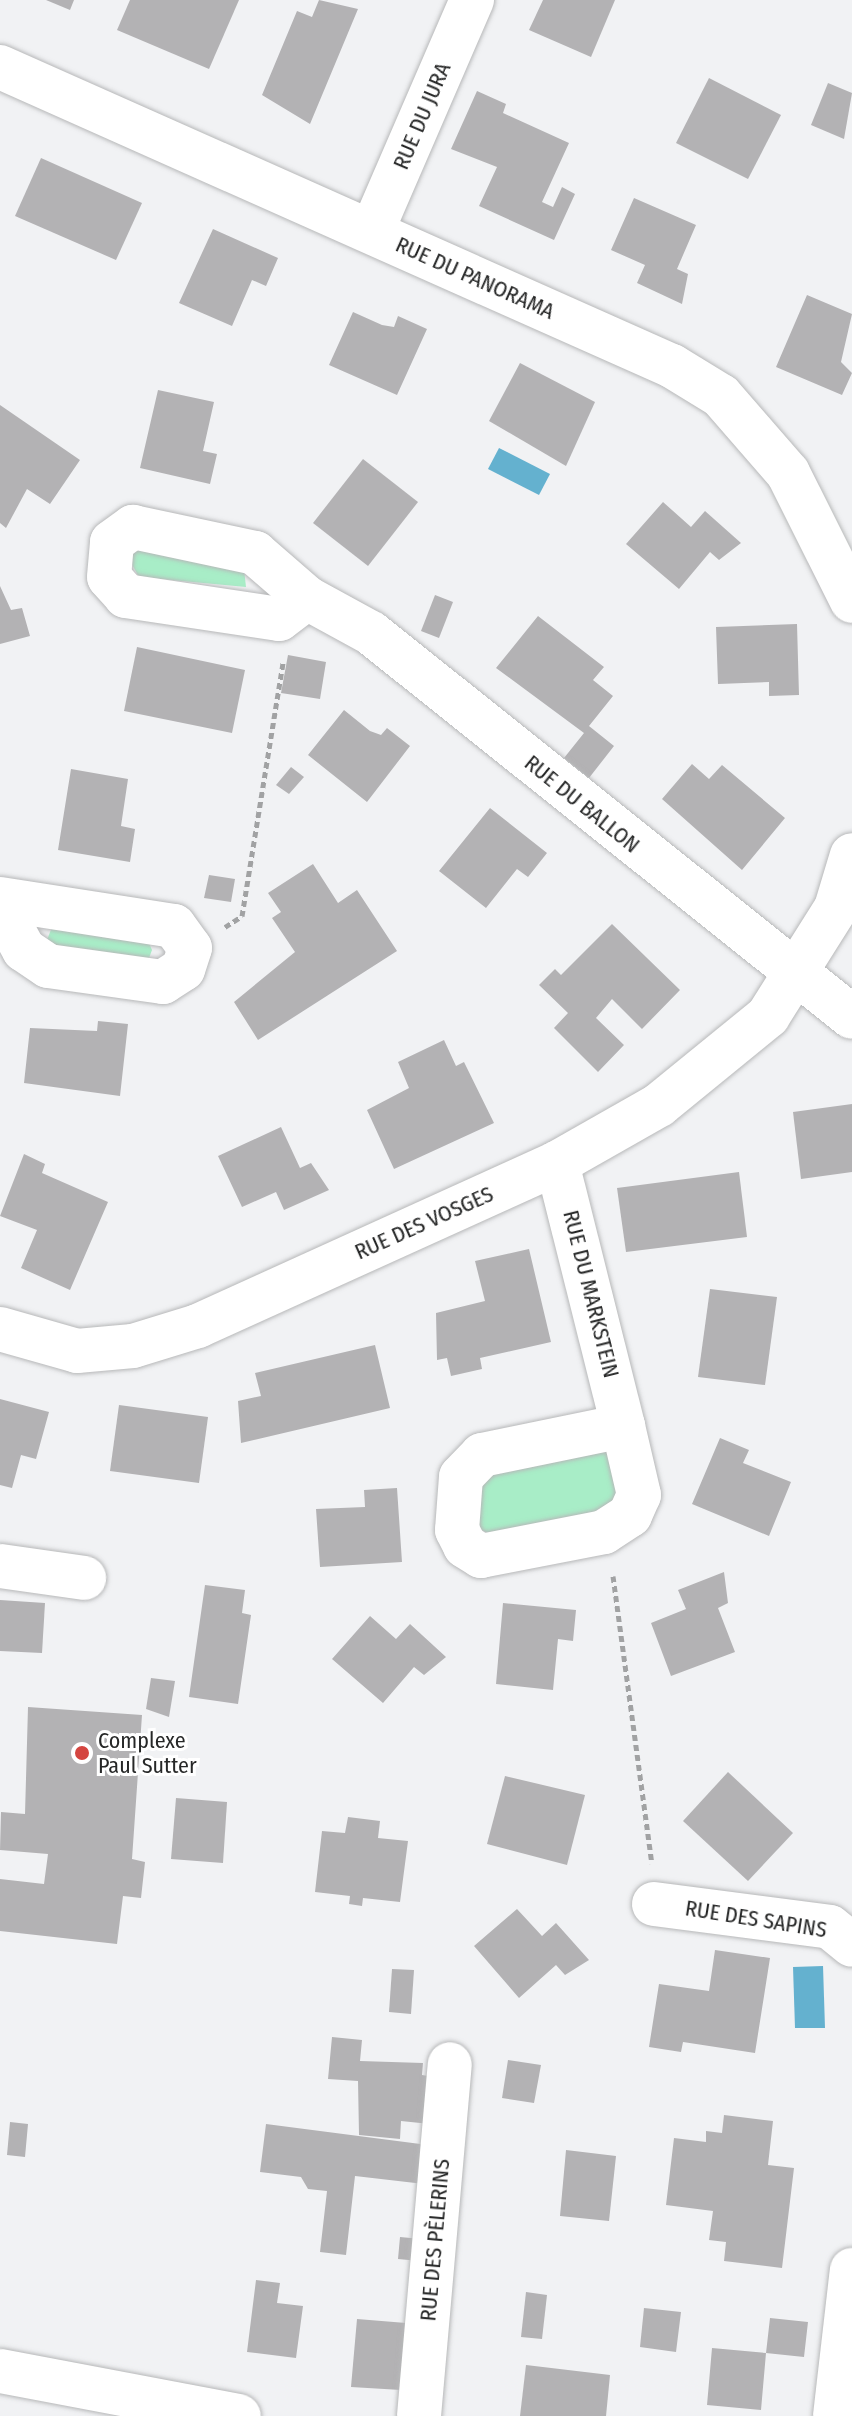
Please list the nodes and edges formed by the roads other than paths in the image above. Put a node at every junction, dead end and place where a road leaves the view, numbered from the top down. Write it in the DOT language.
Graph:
graph roads {
  1 [pos="472,0"];
  2 [pos="0,67"];
  3 [pos="372,231"];
  4 [pos="852,601"];
  5 [pos="293,609"];
  6 [pos="852,855"];
  7 [pos="0,899"];
  8 [pos="0,906"];
  9 [pos="795,975"];
  10 [pos="852,1017"];
  11 [pos="557,1163"];
  12 [pos="0,1329"];
  13 [pos="623,1426"];
  14 [pos="0,1566"];
  15 [pos="84,1578"];
  16 [pos="654,1904"];
  17 [pos="852,1945"];
  18 [pos="450,2064"];
  19 [pos="852,2270"];
  20 [pos="0,2371"];
  21 [pos="239,2416"];
  22 [pos="419,2416"];
  23 [pos="835,2416"];
  1 -- 3 [label="street, RUE DU JURA"];
  2 -- 3 [label="street, RUE DU PANORAMA"];
  3 -- 4 [label="street, RUE DU PANORAMA"];
  5 -- 9 [label="street, RUE DU BALLON"];
  6 -- 9 [label="street"];
  7 -- 8 [label="street"];
  9 -- 10 [label="street, RUE DU BALLON"];
  9 -- 11 [label="street, RUE DES VOSGES"];
  11 -- 12 [label="street, RUE DES VOSGES"];
  11 -- 13 [label="street, RUE DU MARKSTEIN"];
  13 -- 13 [label="street, RUE DU MARKSTEIN"];
  14 -- 15 [label="street"];
  16 -- 17 [label="street, RUE DES SAPINS"];
  18 -- 22 [label="street, RUE DES PÈLERINS"];
  19 -- 23 [label="street"];
  20 -- 21 [label="street"];
}
